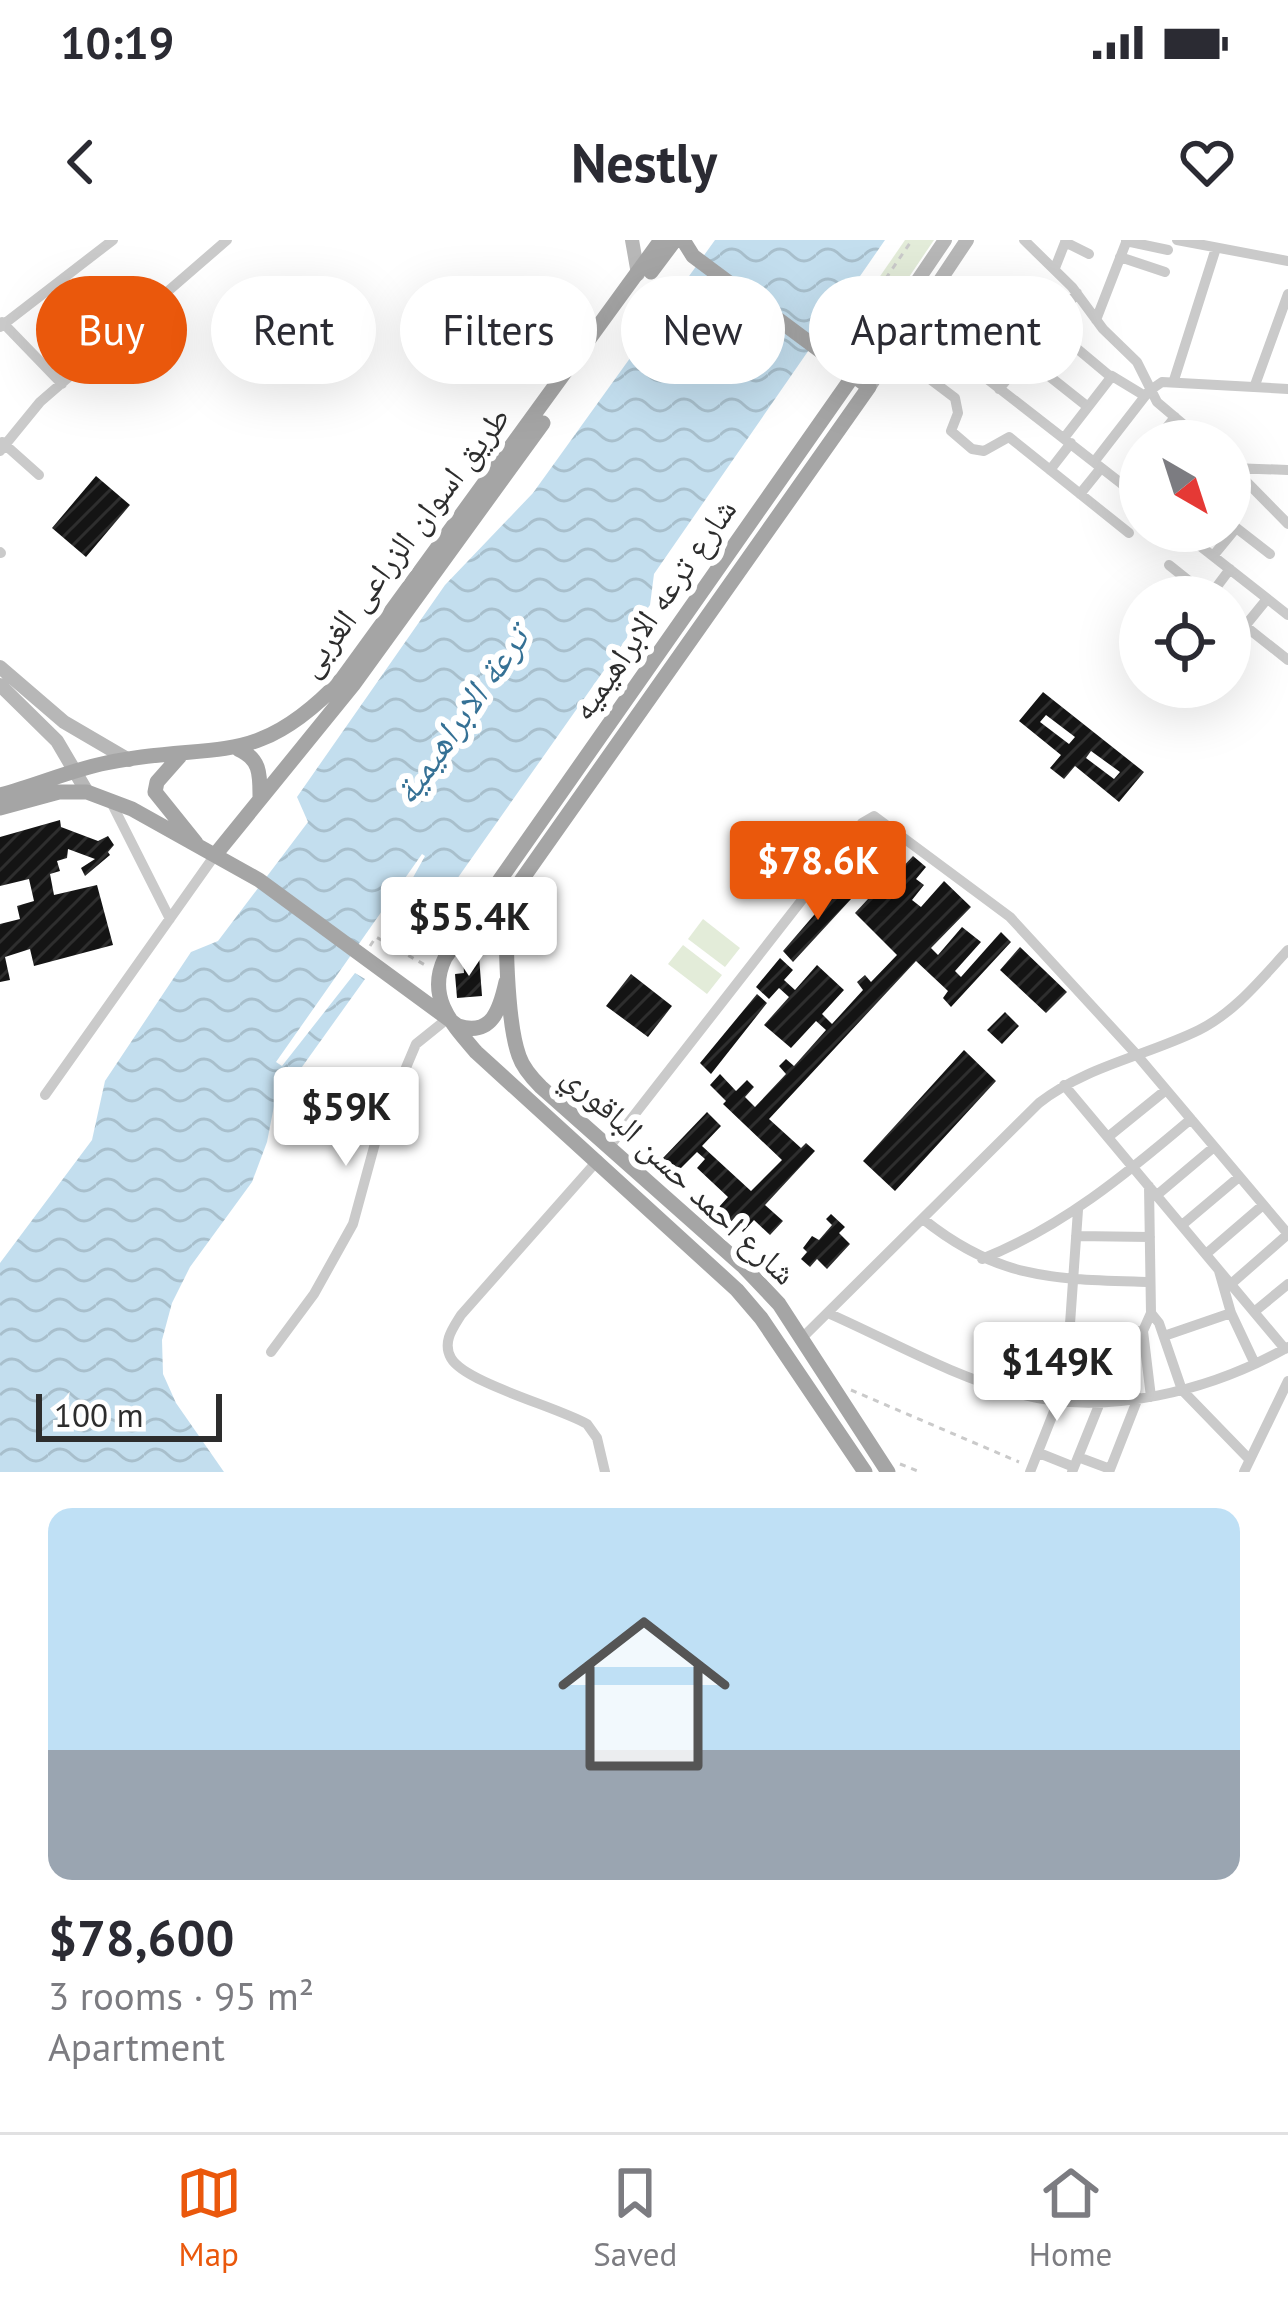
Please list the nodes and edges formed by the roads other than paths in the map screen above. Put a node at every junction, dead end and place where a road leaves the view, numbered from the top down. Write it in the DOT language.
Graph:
graph roads {
  1 [pos="113,240"];
  2 [pos="227,240"];
  3 [pos="632,240"];
  4 [pos="944,240"];
  5 [pos="1024,240"];
  6 [pos="1127,240"];
  7 [pos="1066,241"];
  8 [pos="671,243"];
  9 [pos="97,244"];
  10 [pos="963,245"];
  11 [pos="1173,245"];
  12 [pos="1216,248"];
  13 [pos="1089,254"];
  14 [pos="1120,257"];
  15 [pos="1288,261"];
  16 [pos="1055,268"];
  17 [pos="1165,272"];
  18 [pos="638,274"];
  19 [pos="186,276"];
  20 [pos="920,276"];
  21 [pos="943,276"];
  22 [pos="1062,276"];
  23 [pos="1288,294"];
  24 [pos="1083,302"];
  25 [pos="1096,320"];
  26 [pos="1,324"];
  27 [pos="1282,327"];
  28 [pos="809,343"];
  29 [pos="1083,354"];
  30 [pos="36,358"];
  31 [pos="1111,377"];
  32 [pos="1174,380"];
  33 [pos="62,384"];
  34 [pos="848,384"];
  35 [pos="864,384"];
  36 [pos="870,384"];
  37 [pos="936,384"];
  38 [pos="994,384"];
  39 [pos="1008,384"];
  40 [pos="1059,384"];
  41 [pos="1256,385"];
  42 [pos="868,387"];
  43 [pos="1288,389"];
  44 [pos="1003,391"];
  45 [pos="1147,393"];
  46 [pos="996,407"];
  47 [pos="1088,407"];
  48 [pos="1174,417"];
  49 [pos="1172,420"];
  50 [pos="1178,420"];
  51 [pos="1067,441"];
  52 [pos="2,445"];
  53 [pos="1097,465"];
  54 [pos="1251,468"];
  55 [pos="1050,470"];
  56 [pos="1288,470"];
  57 [pos="39,475"];
  58 [pos="1119,482"];
  59 [pos="1251,487"];
  60 [pos="1080,494"];
  61 [pos="1288,524"];
  62 [pos="1119,525"];
  63 [pos="1251,539"];
  64 [pos="1208,552"];
  65 [pos="1216,552"];
  66 [pos="1270,554"];
  67 [pos="1213,556"];
  68 [pos="1169,565"];
  69 [pos="1230,569"];
  70 [pos="1183,576"];
  71 [pos="1225,576"];
  72 [pos="1267,599"];
  73 [pos="1288,615"];
  74 [pos="1251,618"];
  75 [pos="1251,631"];
  76 [pos="1288,660"];
  77 [pos="0,667"];
  78 [pos="0,685"];
  79 [pos="621,721"];
  80 [pos="90,739"];
  81 [pos="238,748"];
  82 [pos="68,754"];
  83 [pos="180,756"];
  84 [pos="123,760"];
  85 [pos="77,773"];
  86 [pos="99,795"];
  87 [pos="0,796"];
  88 [pos="260,798"];
  89 [pos="0,808"];
  90 [pos="196,843"];
  91 [pos="215,855"];
  92 [pos="170,919"];
  93 [pos="1288,950"];
  94 [pos="509,968"];
  95 [pos="447,1019"];
  96 [pos="1136,1054"];
  97 [pos="1064,1085"];
  98 [pos="1166,1090"];
  99 [pos="45,1095"];
  100 [pos="1191,1119"];
  101 [pos="1108,1137"];
  102 [pos="1214,1147"];
  103 [pos="604,1153"];
  104 [pos="1134,1167"];
  105 [pos="1239,1177"];
  106 [pos="1153,1191"];
  107 [pos="1263,1205"];
  108 [pos="1078,1210"];
  109 [pos="923,1219"];
  110 [pos="1182,1225"];
  111 [pos="1288,1234"];
  112 [pos="1076,1236"];
  113 [pos="1150,1237"];
  114 [pos="1206,1254"];
  115 [pos="982,1259"];
  116 [pos="1218,1268"];
  117 [pos="1074,1280"];
  118 [pos="1150,1282"];
  119 [pos="1231,1284"];
  120 [pos="1288,1284"];
  121 [pos="779,1304"];
  122 [pos="1254,1312"];
  123 [pos="1151,1313"];
  124 [pos="1231,1313"];
  125 [pos="830,1314"];
  126 [pos="761,1318"];
  127 [pos="1143,1331"];
  128 [pos="1072,1333"];
  129 [pos="1164,1336"];
  130 [pos="802,1339"];
  131 [pos="1286,1348"];
  132 [pos="271,1352"];
  133 [pos="1255,1364"];
  134 [pos="1288,1382"];
  135 [pos="1182,1390"];
  136 [pos="1144,1398"];
  137 [pos="1101,1400"];
  138 [pos="1060,1401"];
  139 [pos="1039,1453"];
  140 [pos="1248,1458"];
  141 [pos="1074,1465"];
  142 [pos="1031,1470"];
  143 [pos="1110,1471"];
  144 [pos="605,1472"];
  145 [pos="866,1472"];
  146 [pos="888,1472"];
  147 [pos="1244,1472"];
  1 -- 9 [label="street"];
  2 -- 19 [label="street"];
  3 -- 18 [label="street"];
  4 -- 10 [label="street"];
  4 -- 20 [label="street, شارع ترعه الابراهيميه"];
  5 -- 16 [label="street"];
  6 -- 11 [label="street"];
  6 -- 14 [label="street"];
  7 -- 13 [label="street"];
  7 -- 16 [label="street"];
  8 -- 18 [label="main road, طريق اسوان الزراعى الغربى"];
  8 -- 28 [label="main road"];
  8 -- 88 [label="main road, طريق اسوان الزراعى الغربى"];
  9 -- 26 [label="street"];
  10 -- 21 [label="street, شارع ترعه الابراهيميه"];
  11 -- 12 [label="street"];
  12 -- 15 [label="street"];
  12 -- 32 [label="street"];
  14 -- 17 [label="street"];
  14 -- 25 [label="street"];
  16 -- 22 [label="street"];
  18 -- 81 [label="main road, طريق اسوان الزراعى الغربى"];
  23 -- 27 [label="street"];
  24 -- 25 [label="street"];
  25 -- 45 [label="street"];
  26 -- 30 [label="street"];
  27 -- 41 [label="street"];
  29 -- 31 [label="street"];
  31 -- 45 [label="street"];
  31 -- 47 [label="street"];
  32 -- 41 [label="street"];
  32 -- 45 [label="street"];
  33 -- 52 [label="street"];
  34 -- 79 [label="main road, شارع ترعه الابراهيميه"];
  35 -- 42 [label="main road"];
  36 -- 42 [label="street, شارع ترعه الابراهيميه"];
  37 -- 55 [label="street"];
  38 -- 44 [label="street"];
  39 -- 44 [label="street"];
  40 -- 47 [label="street"];
  41 -- 43 [label="street"];
  42 -- 79 [label="main road, شارع ترعه الابراهيميه"];
  44 -- 46 [label="street"];
  44 -- 51 [label="street"];
  45 -- 48 [label="street"];
  45 -- 53 [label="street"];
  47 -- 51 [label="street"];
  48 -- 49 [label="street"];
  48 -- 50 [label="street"];
  51 -- 53 [label="street"];
  51 -- 55 [label="street"];
  52 -- 57 [label="street"];
  53 -- 58 [label="street"];
  53 -- 60 [label="street"];
  54 -- 56 [label="street"];
  55 -- 60 [label="street"];
  59 -- 61 [label="street"];
  60 -- 62 [label="street"];
  63 -- 66 [label="street"];
  64 -- 67 [label="street"];
  65 -- 67 [label="street"];
  67 -- 69 [label="street"];
  68 -- 70 [label="street"];
  69 -- 71 [label="street"];
  69 -- 72 [label="street"];
  72 -- 73 [label="street"];
  72 -- 74 [label="street"];
  75 -- 76 [label="street"];
  77 -- 80 [label="street"];
  78 -- 82 [label="street"];
  79 -- 94 [label="main road, شارع ترعه الابراهيميه"];
  79 -- 95 [label="main road, شارع ترعه الابراهيميه"];
  80 -- 82 [label="street"];
  80 -- 84 [label="street"];
  81 -- 83 [label="main road, طريق اسوان الزراعى الغربى"];
  81 -- 88 [label="main road"];
  82 -- 85 [label="street"];
  83 -- 84 [label="main road, طريق اسوان الزراعى الغربى"];
  83 -- 90 [label="main road"];
  84 -- 85 [label="main road, طريق اسوان الزراعى الغربى"];
  85 -- 86 [label="street"];
  85 -- 87 [label="main road"];
  86 -- 89 [label="main road"];
  86 -- 90 [label="main road"];
  86 -- 92 [label="street"];
  88 -- 91 [label="main road, طريق اسوان الزراعى الغربى"];
  90 -- 91 [label="main road"];
  91 -- 92 [label="street"];
  91 -- 95 [label="main road, شارع احمد حسن الباقوري"];
  92 -- 99 [label="street"];
  93 -- 96 [label="street"];
  94 -- 95 [label="main road"];
  94 -- 103 [label="main road, شارع احمد حسن الباقوري"];
  95 -- 103 [label="main road, شارع احمد حسن الباقوري"];
  95 -- 132 [label="street"];
  96 -- 97 [label="street"];
  96 -- 98 [label="street"];
  96 -- 103 [label="street"];
  97 -- 101 [label="street"];
  97 -- 109 [label="street"];
  98 -- 100 [label="street"];
  98 -- 101 [label="street"];
  100 -- 102 [label="street"];
  100 -- 104 [label="street"];
  101 -- 104 [label="street"];
  102 -- 105 [label="street"];
  102 -- 106 [label="street"];
  103 -- 121 [label="main road, شارع احمد حسن الباقوري"];
  103 -- 126 [label="main road, شارع احمد حسن الباقوري"];
  103 -- 144 [label="street"];
  104 -- 106 [label="street"];
  104 -- 108 [label="street"];
  105 -- 107 [label="street"];
  105 -- 110 [label="street"];
  106 -- 110 [label="street"];
  106 -- 113 [label="street"];
  107 -- 111 [label="street"];
  107 -- 114 [label="street"];
  108 -- 112 [label="street"];
  108 -- 115 [label="street"];
  109 -- 115 [label="street"];
  109 -- 125 [label="street"];
  110 -- 114 [label="street"];
  111 -- 119 [label="street"];
  112 -- 113 [label="street"];
  112 -- 117 [label="street"];
  113 -- 118 [label="street"];
  114 -- 116 [label="street"];
  115 -- 117 [label="street"];
  116 -- 119 [label="street"];
  116 -- 124 [label="street"];
  117 -- 118 [label="street"];
  117 -- 128 [label="street"];
  118 -- 123 [label="street"];
  119 -- 122 [label="street"];
  120 -- 122 [label="street"];
  121 -- 126 [label="main road"];
  121 -- 130 [label="main road, شارع احمد حسن الباقوري"];
  122 -- 131 [label="street"];
  123 -- 127 [label="street"];
  123 -- 129 [label="street"];
  124 -- 129 [label="street"];
  124 -- 133 [label="street"];
  125 -- 130 [label="street"];
  125 -- 138 [label="street"];
  126 -- 145 [label="main road, شارع احمد حسن الباقوري"];
  127 -- 128 [label="street"];
  127 -- 136 [label="street"];
  128 -- 138 [label="street"];
  129 -- 135 [label="street"];
  130 -- 146 [label="main road, شارع احمد حسن الباقوري"];
  131 -- 133 [label="street"];
  133 -- 135 [label="street"];
  134 -- 140 [label="street"];
  135 -- 136 [label="street"];
  135 -- 140 [label="street"];
  136 -- 137 [label="street"];
  136 -- 143 [label="street"];
  137 -- 138 [label="street"];
  137 -- 141 [label="street"];
  138 -- 139 [label="street"];
  139 -- 141 [label="street"];
  139 -- 142 [label="street"];
  140 -- 147 [label="street"];
  141 -- 143 [label="street"];
}
